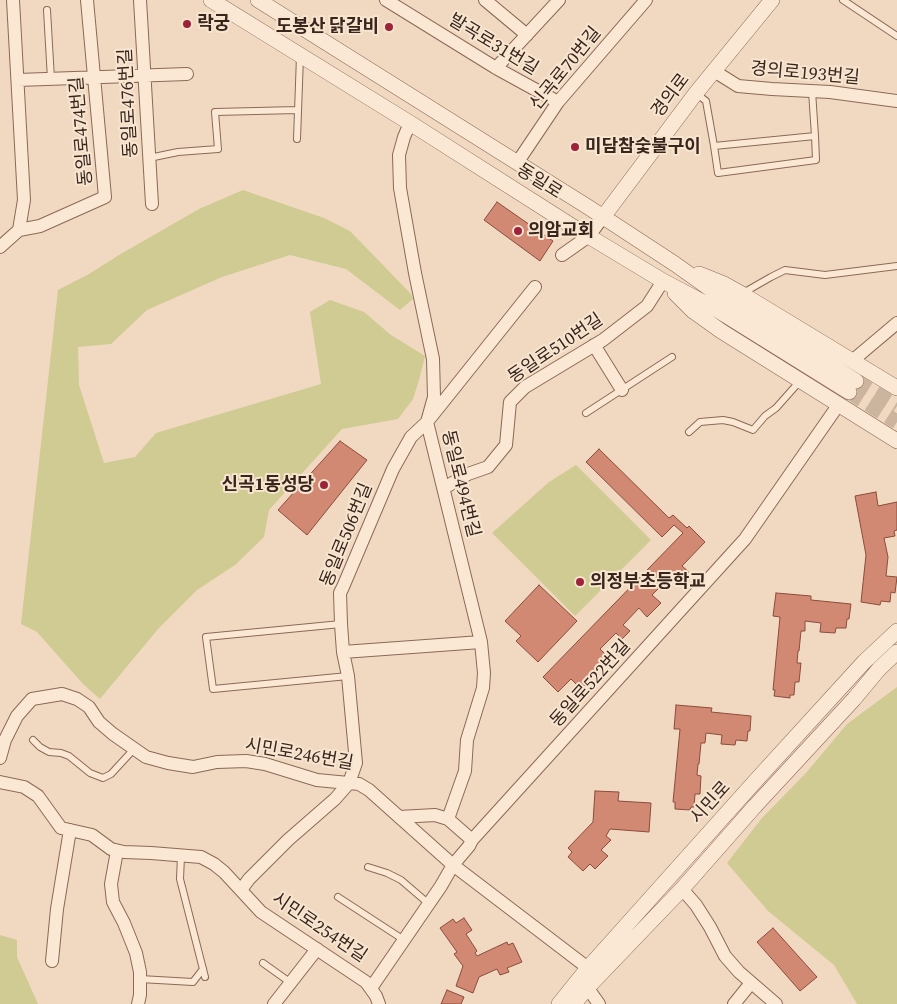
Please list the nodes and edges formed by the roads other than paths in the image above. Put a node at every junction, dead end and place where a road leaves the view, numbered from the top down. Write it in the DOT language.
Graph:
graph roads {
  1 [pos="14,0"];
  2 [pos="87,0"];
  3 [pos="140,0"];
  4 [pos="211,0"];
  5 [pos="258,0"];
  6 [pos="386,0"];
  7 [pos="485,0"];
  8 [pos="559,0"];
  9 [pos="646,0"];
  10 [pos="772,0"];
  11 [pos="843,0"];
  12 [pos="47,10"];
  13 [pos="527,35"];
  14 [pos="897,36"];
  15 [pos="300,55"];
  16 [pos="496,68"];
  17 [pos="714,71"];
  18 [pos="187,74"];
  19 [pos="144,76"];
  20 [pos="94,77"];
  21 [pos="51,79"];
  22 [pos="18,80"];
  23 [pos="812,91"];
  24 [pos="696,93"];
  25 [pos="558,102"];
  26 [pos="897,102"];
  27 [pos="297,110"];
  28 [pos="410,123"];
  29 [pos="815,136"];
  30 [pos="297,139"];
  31 [pos="714,146"];
  32 [pos="149,158"];
  33 [pos="517,163"];
  34 [pos="152,204"];
  35 [pos="603,217"];
  36 [pos="19,230"];
  37 [pos="589,236"];
  38 [pos="0,247"];
  39 [pos="562,255"];
  40 [pos="675,264"];
  41 [pos="897,266"];
  42 [pos="663,281"];
  43 [pos="535,287"];
  44 [pos="742,294"];
  45 [pos="897,323"];
  46 [pos="594,345"];
  47 [pos="672,357"];
  48 [pos="852,361"];
  49 [pos="801,380"];
  50 [pos="897,388"];
  51 [pos="622,390"];
  52 [pos="839,404"];
  53 [pos="586,413"];
  54 [pos="428,422"];
  55 [pos="689,432"];
  56 [pos="897,440"];
  57 [pos="444,488"];
  58 [pos="341,624"];
  59 [pos="897,631"];
  60 [pos="481,642"];
  61 [pos="344,652"];
  62 [pos="897,652"];
  63 [pos="348,676"];
  64 [pos="33,740"];
  65 [pos="134,749"];
  66 [pos="0,758"];
  67 [pos="0,781"];
  68 [pos="349,783"];
  69 [pos="399,817"];
  70 [pos="448,818"];
  71 [pos="70,830"];
  72 [pos="472,840"];
  73 [pos="117,851"];
  74 [pos="181,856"];
  75 [pos="453,865"];
  76 [pos="368,867"];
  77 [pos="682,889"];
  78 [pos="241,890"];
  79 [pos="338,897"];
  80 [pos="429,904"];
  81 [pos="404,940"];
  82 [pos="317,949"];
  83 [pos="52,961"];
  84 [pos="263,963"];
  85 [pos="203,969"];
  86 [pos="205,977"];
  87 [pos="585,978"];
  88 [pos="140,979"];
  89 [pos="291,982"];
  90 [pos="751,983"];
  91 [pos="371,988"];
  92 [pos="138,1004"];
  93 [pos="274,1004"];
  94 [pos="379,1004"];
  95 [pos="559,1004"];
  96 [pos="574,1004"];
  97 [pos="599,1004"];
  98 [pos="734,1004"];
  99 [pos="776,1004"];
  1 -- 22 [label="street"];
  2 -- 20 [label="street, 동일로474번길"];
  3 -- 19 [label="street, 동일로476번길"];
  4 -- 15 [label="street, 동일로"];
  5 -- 33 [label="street, 동일로"];
  6 -- 16 [label="street, 발곡로31번길"];
  7 -- 13 [label="street"];
  8 -- 13 [label="street"];
  9 -- 25 [label="street, 신곡로70번길"];
  10 -- 17 [label="street, 경의로"];
  11 -- 14 [label="lane"];
  12 -- 21 [label="lane"];
  13 -- 16 [label="street"];
  15 -- 27 [label="lane"];
  15 -- 28 [label="street, 동일로"];
  16 -- 25 [label="street, 발곡로31번길"];
  17 -- 23 [label="street, 경의로193번길"];
  17 -- 24 [label="street, 경의로"];
  18 -- 19 [label="street"];
  19 -- 20 [label="street"];
  19 -- 32 [label="street, 동일로476번길"];
  20 -- 21 [label="street"];
  20 -- 36 [label="street, 동일로474번길"];
  21 -- 22 [label="street"];
  22 -- 36 [label="street"];
  23 -- 26 [label="street, 경의로193번길"];
  23 -- 29 [label="lane"];
  24 -- 31 [label="lane"];
  24 -- 35 [label="street, 경의로"];
  25 -- 33 [label="street, 신곡로70번길"];
  27 -- 30 [label="lane"];
  27 -- 32 [label="lane"];
  28 -- 37 [label="street, 동일로"];
  28 -- 54 [label="street, 동일로494번길"];
  29 -- 31 [label="lane"];
  29 -- 31 [label="lane"];
  32 -- 34 [label="street, 동일로476번길"];
  33 -- 35 [label="street, 동일로"];
  35 -- 37 [label="street"];
  35 -- 40 [label="street, 동일로"];
  36 -- 38 [label="street"];
  37 -- 39 [label="street"];
  37 -- 42 [label="street, 동일로"];
  40 -- 42 [label="street, 동일로"];
  40 -- 44 [label="street"];
  41 -- 44 [label="lane"];
  42 -- 46 [label="street, 동일로510번길"];
  42 -- 49 [label="street"];
  43 -- 54 [label="street, 동일로506번길"];
  44 -- 48 [label="street"];
  45 -- 48 [label="street"];
  46 -- 51 [label="street"];
  46 -- 57 [label="street, 동일로510번길"];
  47 -- 51 [label="lane"];
  48 -- 50 [label="street"];
  49 -- 52 [label="street"];
  49 -- 55 [label="lane"];
  51 -- 53 [label="lane"];
  52 -- 56 [label="street"];
  52 -- 72 [label="street, 동일로522번길"];
  54 -- 57 [label="street, 동일로494번길"];
  54 -- 58 [label="street, 동일로506번길"];
  57 -- 60 [label="street, 동일로494번길"];
  58 -- 61 [label="street, 동일로506번길"];
  58 -- 63 [label="lane"];
  59 -- 87 [label="street, 시민로"];
  60 -- 61 [label="street"];
  60 -- 70 [label="street, 동일로494번길"];
  61 -- 63 [label="street, 동일로506번길"];
  62 -- 77 [label="street, 시민로"];
  63 -- 68 [label="street, 동일로506번길"];
  64 -- 65 [label="lane"];
  65 -- 66 [label="street, 시민로246번길"];
  65 -- 68 [label="street, 시민로246번길"];
  67 -- 71 [label="street, 시민로254번길"];
  68 -- 69 [label="street, 시민로246번길"];
  68 -- 78 [label="street, 동일로506번길"];
  69 -- 70 [label="street"];
  69 -- 75 [label="street, 시민로246번길"];
  70 -- 72 [label="street"];
  71 -- 73 [label="street, 시민로254번길"];
  71 -- 83 [label="street"];
  72 -- 75 [label="street, 동일로522번길"];
  73 -- 74 [label="street, 시민로254번길"];
  73 -- 88 [label="street"];
  74 -- 78 [label="street, 시민로254번길"];
  74 -- 85 [label="lane"];
  75 -- 80 [label="street, 동일로522번길"];
  75 -- 87 [label="street, 시민로246번길"];
  76 -- 80 [label="lane"];
  77 -- 87 [label="street, 시민로"];
  77 -- 90 [label="street"];
  78 -- 82 [label="street, 시민로254번길"];
  79 -- 81 [label="lane"];
  80 -- 81 [label="street, 동일로522번길"];
  81 -- 91 [label="street, 동일로522번길"];
  82 -- 89 [label="street"];
  82 -- 91 [label="street, 시민로254번길"];
  84 -- 89 [label="lane"];
  85 -- 86 [label="lane"];
  85 -- 88 [label="lane"];
  87 -- 95 [label="street, 시민로"];
  87 -- 96 [label="street, 시민로"];
  87 -- 97 [label="street, 시민로246번길"];
  88 -- 92 [label="street"];
  89 -- 93 [label="street"];
  90 -- 98 [label="street"];
  90 -- 99 [label="street"];
  91 -- 94 [label="street, 시민로254번길"];
}
